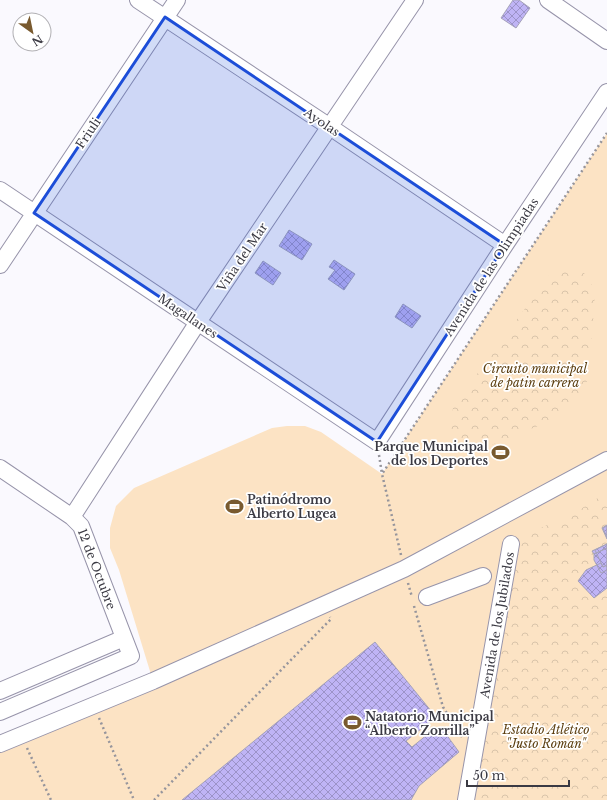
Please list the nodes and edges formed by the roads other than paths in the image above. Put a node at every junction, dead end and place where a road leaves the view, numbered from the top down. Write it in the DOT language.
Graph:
graph roads {
  1 [pos="138,0"];
  2 [pos="177,0"];
  3 [pos="415,0"];
  4 [pos="548,0"];
  5 [pos="165,17"];
  6 [pos="607,41"];
  7 [pos="607,92"];
  8 [pos="330,127"];
  9 [pos="0,190"];
  10 [pos="34,213"];
  11 [pos="505,246"];
  12 [pos="0,265"];
  13 [pos="198,322"];
  14 [pos="377,442"];
  15 [pos="607,460"];
  16 [pos="0,468"];
  17 [pos="72,517"];
  18 [pos="511,544"];
  19 [pos="483,576"];
  20 [pos="427,597"];
  21 [pos="124,638"];
  22 [pos="0,691"];
  23 [pos="0,712"];
  24 [pos="0,744"];
  25 [pos="466,800"];
  1 -- 5 [label="street, Ayolas"];
  2 -- 5 [label="street, Friuli"];
  3 -- 8 [label="street, Viña del Mar"];
  4 -- 6 [label="street"];
  5 -- 8 [label="street, Ayolas"];
  5 -- 10 [label="street, Friuli"];
  7 -- 11 [label="street, Avenida de las Olimpiadas"];
  8 -- 11 [label="street, Ayolas"];
  8 -- 13 [label="street, Viña del Mar"];
  9 -- 10 [label="street, Magallanes"];
  10 -- 12 [label="street, Friuli"];
  10 -- 13 [label="street, Magallanes"];
  11 -- 14 [label="street, Avenida de las Olimpiadas"];
  13 -- 14 [label="street, Magallanes"];
  13 -- 17 [label="street, Viña del Mar"];
  15 -- 24 [label="street"];
  16 -- 17 [label="street, 12 de Octubre"];
  17 -- 21 [label="street, 12 de Octubre"];
  18 -- 25 [label="street, Avenida de los Jubilados"];
  19 -- 20 [label="street, Avenida de los Jubilados"];
  21 -- 22 [label="street"];
  21 -- 23 [label="street, 12 de Octubre"];
}
